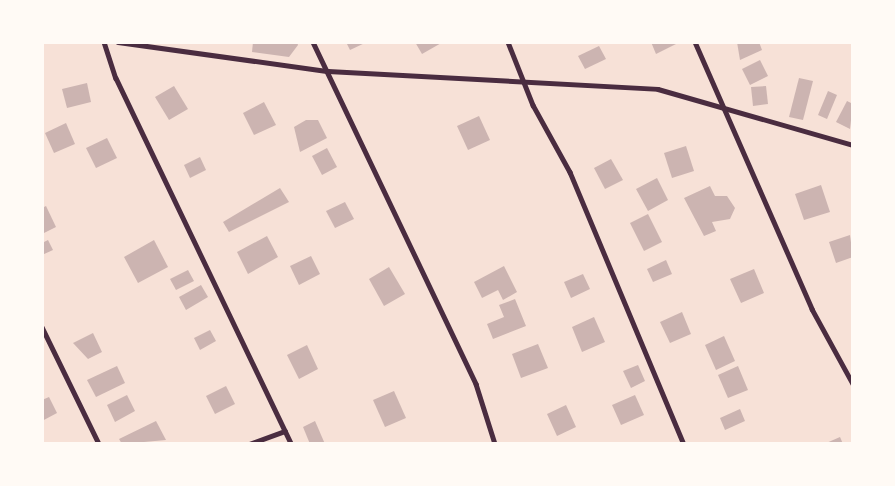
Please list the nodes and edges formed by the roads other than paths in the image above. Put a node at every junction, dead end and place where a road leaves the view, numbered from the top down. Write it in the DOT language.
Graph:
graph roads {
  1 [pos="104,42"];
  2 [pos="118,42"];
  3 [pos="313,42"];
  4 [pos="508,42"];
  5 [pos="695,42"];
  6 [pos="328,71"];
  7 [pos="528,81"];
  8 [pos="728,108"];
  9 [pos="853,145"];
  10 [pos="42,327"];
  11 [pos="853,384"];
  12 [pos="285,431"];
  13 [pos="99,444"];
  14 [pos="249,444"];
  15 [pos="291,444"];
  16 [pos="495,444"];
  17 [pos="684,444"];
  1 -- 12 [label="street"];
  2 -- 6 [label="street"];
  3 -- 6 [label="street"];
  4 -- 7 [label="street"];
  5 -- 8 [label="street"];
  6 -- 7 [label="street"];
  6 -- 16 [label="street"];
  7 -- 8 [label="street"];
  7 -- 17 [label="street"];
  8 -- 9 [label="street"];
  8 -- 11 [label="street"];
  10 -- 13 [label="street"];
  12 -- 14 [label="street"];
  12 -- 15 [label="street"];
}
